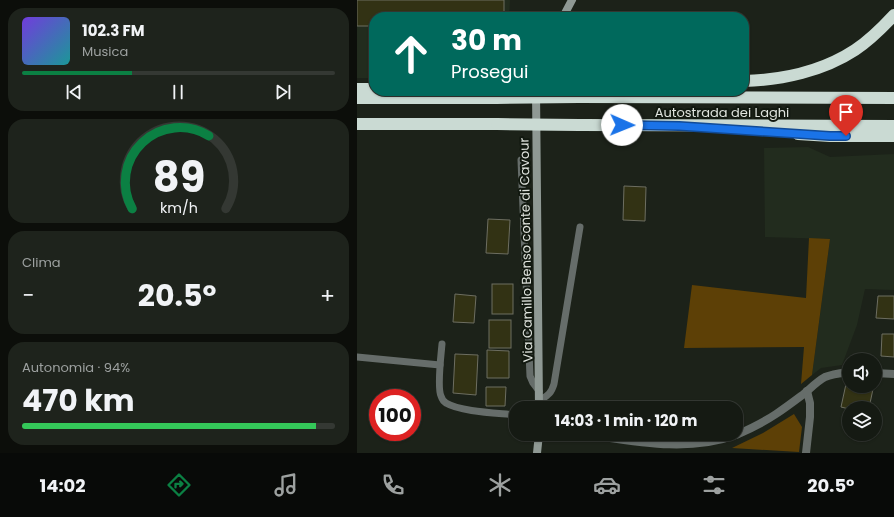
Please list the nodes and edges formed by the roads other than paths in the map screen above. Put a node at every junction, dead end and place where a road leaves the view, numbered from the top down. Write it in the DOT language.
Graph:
graph roads {
  1 [pos="572,0"];
  2 [pos="566,12"];
  3 [pos="894,15"];
  4 [pos="749,81"];
  5 [pos="357,89"];
  6 [pos="369,89"];
  7 [pos="536,96"];
  8 [pos="357,98"];
  9 [pos="894,98"];
  10 [pos="357,124"];
  11 [pos="679,126"];
  12 [pos="894,126"];
  13 [pos="894,136"];
  14 [pos="521,160"];
  15 [pos="580,227"];
  16 [pos="442,344"];
  17 [pos="357,357"];
  18 [pos="441,364"];
  19 [pos="882,373"];
  20 [pos="842,374"];
  21 [pos="894,374"];
  22 [pos="539,391"];
  23 [pos="807,391"];
  24 [pos="539,401"];
  25 [pos="543,401"];
  26 [pos="509,414"];
  27 [pos="743,432"];
  28 [pos="538,441"];
  29 [pos="630,441"];
  30 [pos="716,441"];
  31 [pos="537,453"];
  32 [pos="806,453"];
  1 -- 2 [label="street"];
  3 -- 4 [label="highway"];
  5 -- 6 [label="highway"];
  7 -- 22 [label="street, Via Camillo Benso conte di Cavour"];
  8 -- 9 [label="highway, Autostrada dei Laghi, bridge"];
  10 -- 11 [label="highway, Autostrada dei Laghi, bridge"];
  11 -- 12 [label="highway, Autostrada dei Laghi"];
  11 -- 13 [label="highway"];
  14 -- 22 [label="lane"];
  15 -- 25 [label="lane"];
  16 -- 18 [label="lane"];
  17 -- 18 [label="lane"];
  18 -- 26 [label="lane"];
  19 -- 21 [label="street"];
  20 -- 23 [label="street"];
  22 -- 24 [label="street, Via Camillo Benso conte di Cavour"];
  23 -- 27 [label="street"];
  23 -- 32 [label="street"];
  28 -- 31 [label="street"];
  29 -- 30 [label="street"];
}
